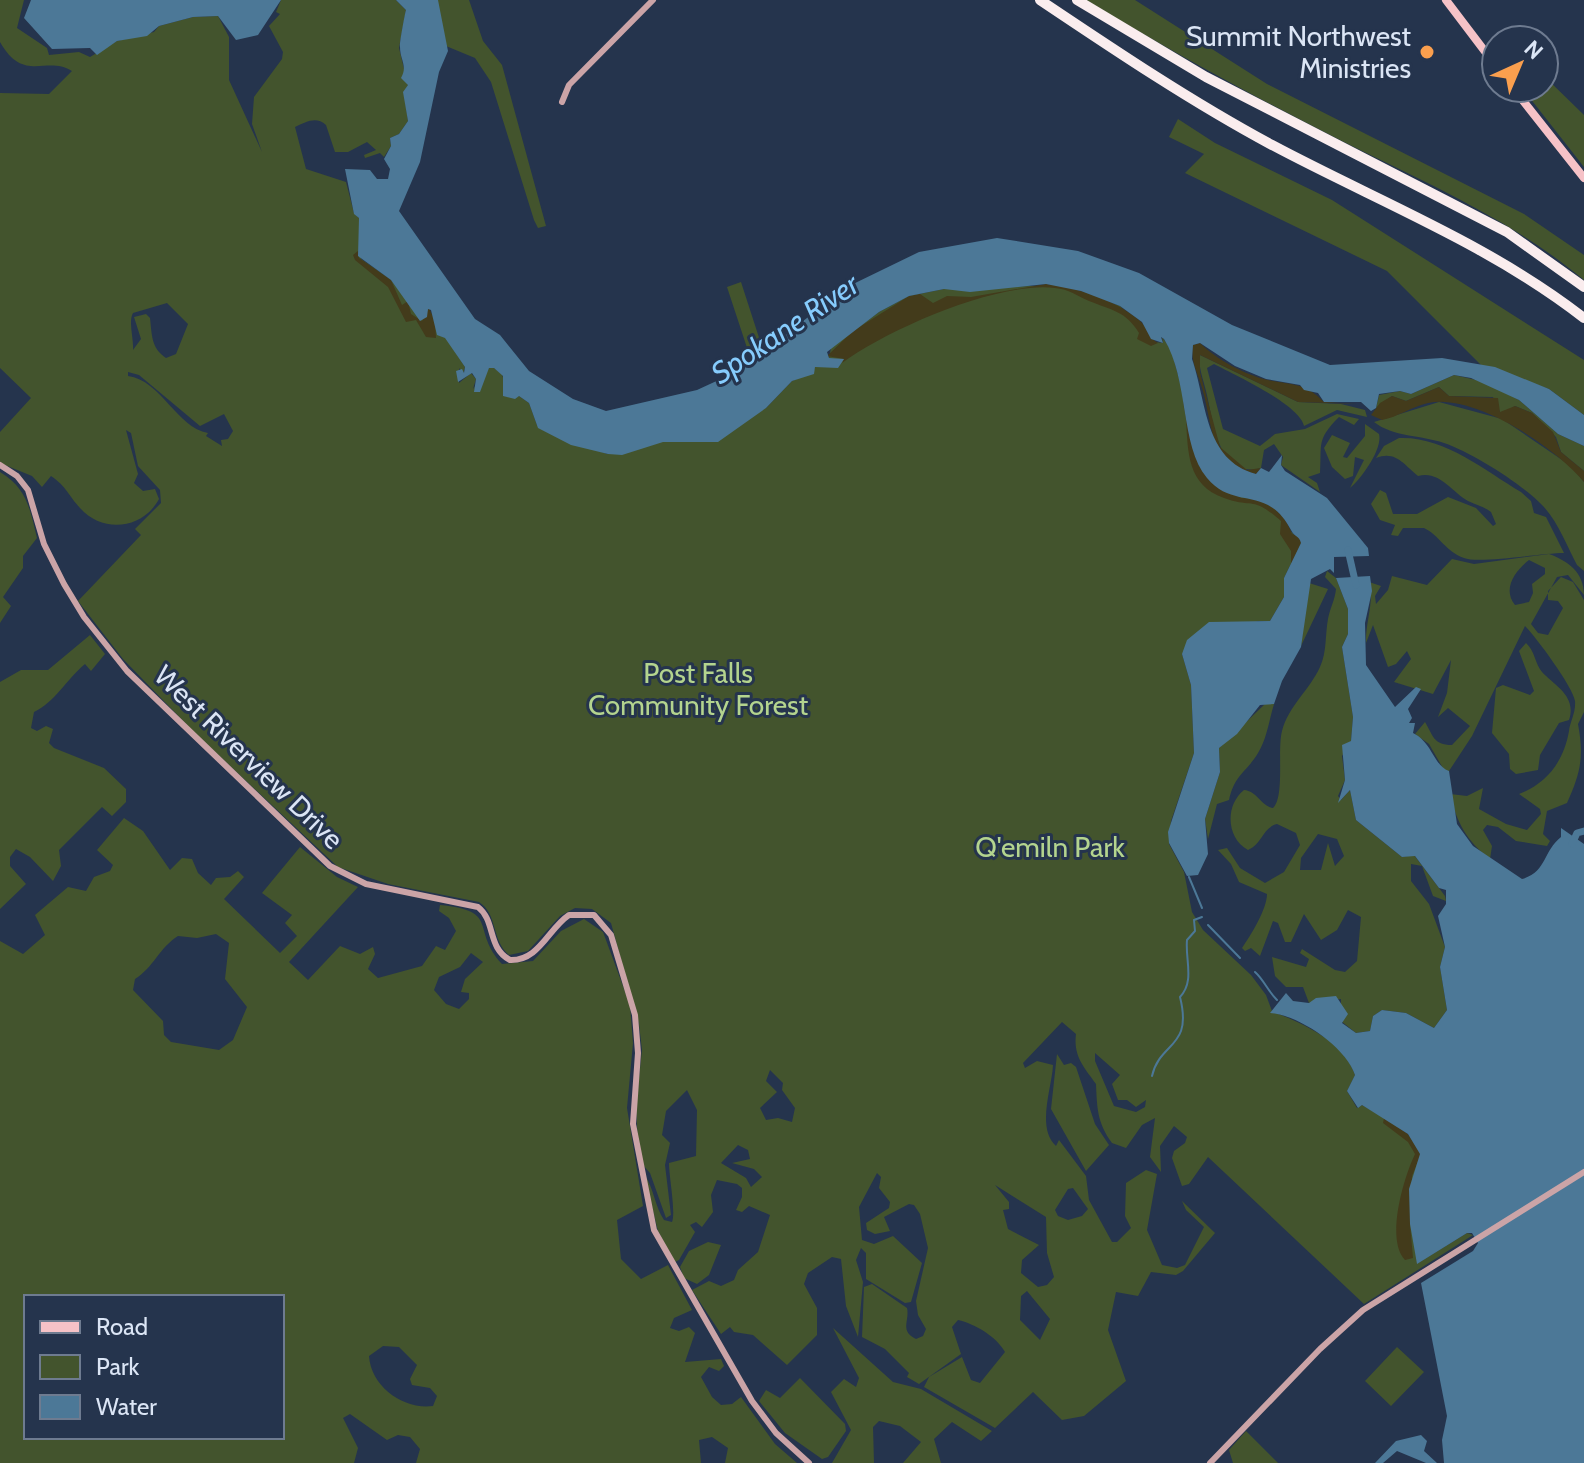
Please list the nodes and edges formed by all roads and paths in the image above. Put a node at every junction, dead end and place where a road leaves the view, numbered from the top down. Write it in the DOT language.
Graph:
graph roads {
  1 [pos="653,0"];
  2 [pos="1040,0"];
  3 [pos="1077,0"];
  4 [pos="1446,0"];
  5 [pos="1480,45"];
  6 [pos="562,102"];
  7 [pos="1526,104"];
  8 [pos="1584,178"];
  9 [pos="1584,287"];
  10 [pos="1584,318"];
  11 [pos="0,465"];
  12 [pos="1584,1172"];
  13 [pos="809,1463"];
  14 [pos="1210,1463"];
  1 -- 6 [label="street"];
  2 -- 10 [label="highway"];
  3 -- 9 [label="highway"];
  4 -- 5 [label="main road"];
  7 -- 8 [label="main road"];
  11 -- 13 [label="street, West Riverview Drive"];
  12 -- 14 [label="street"];
}
